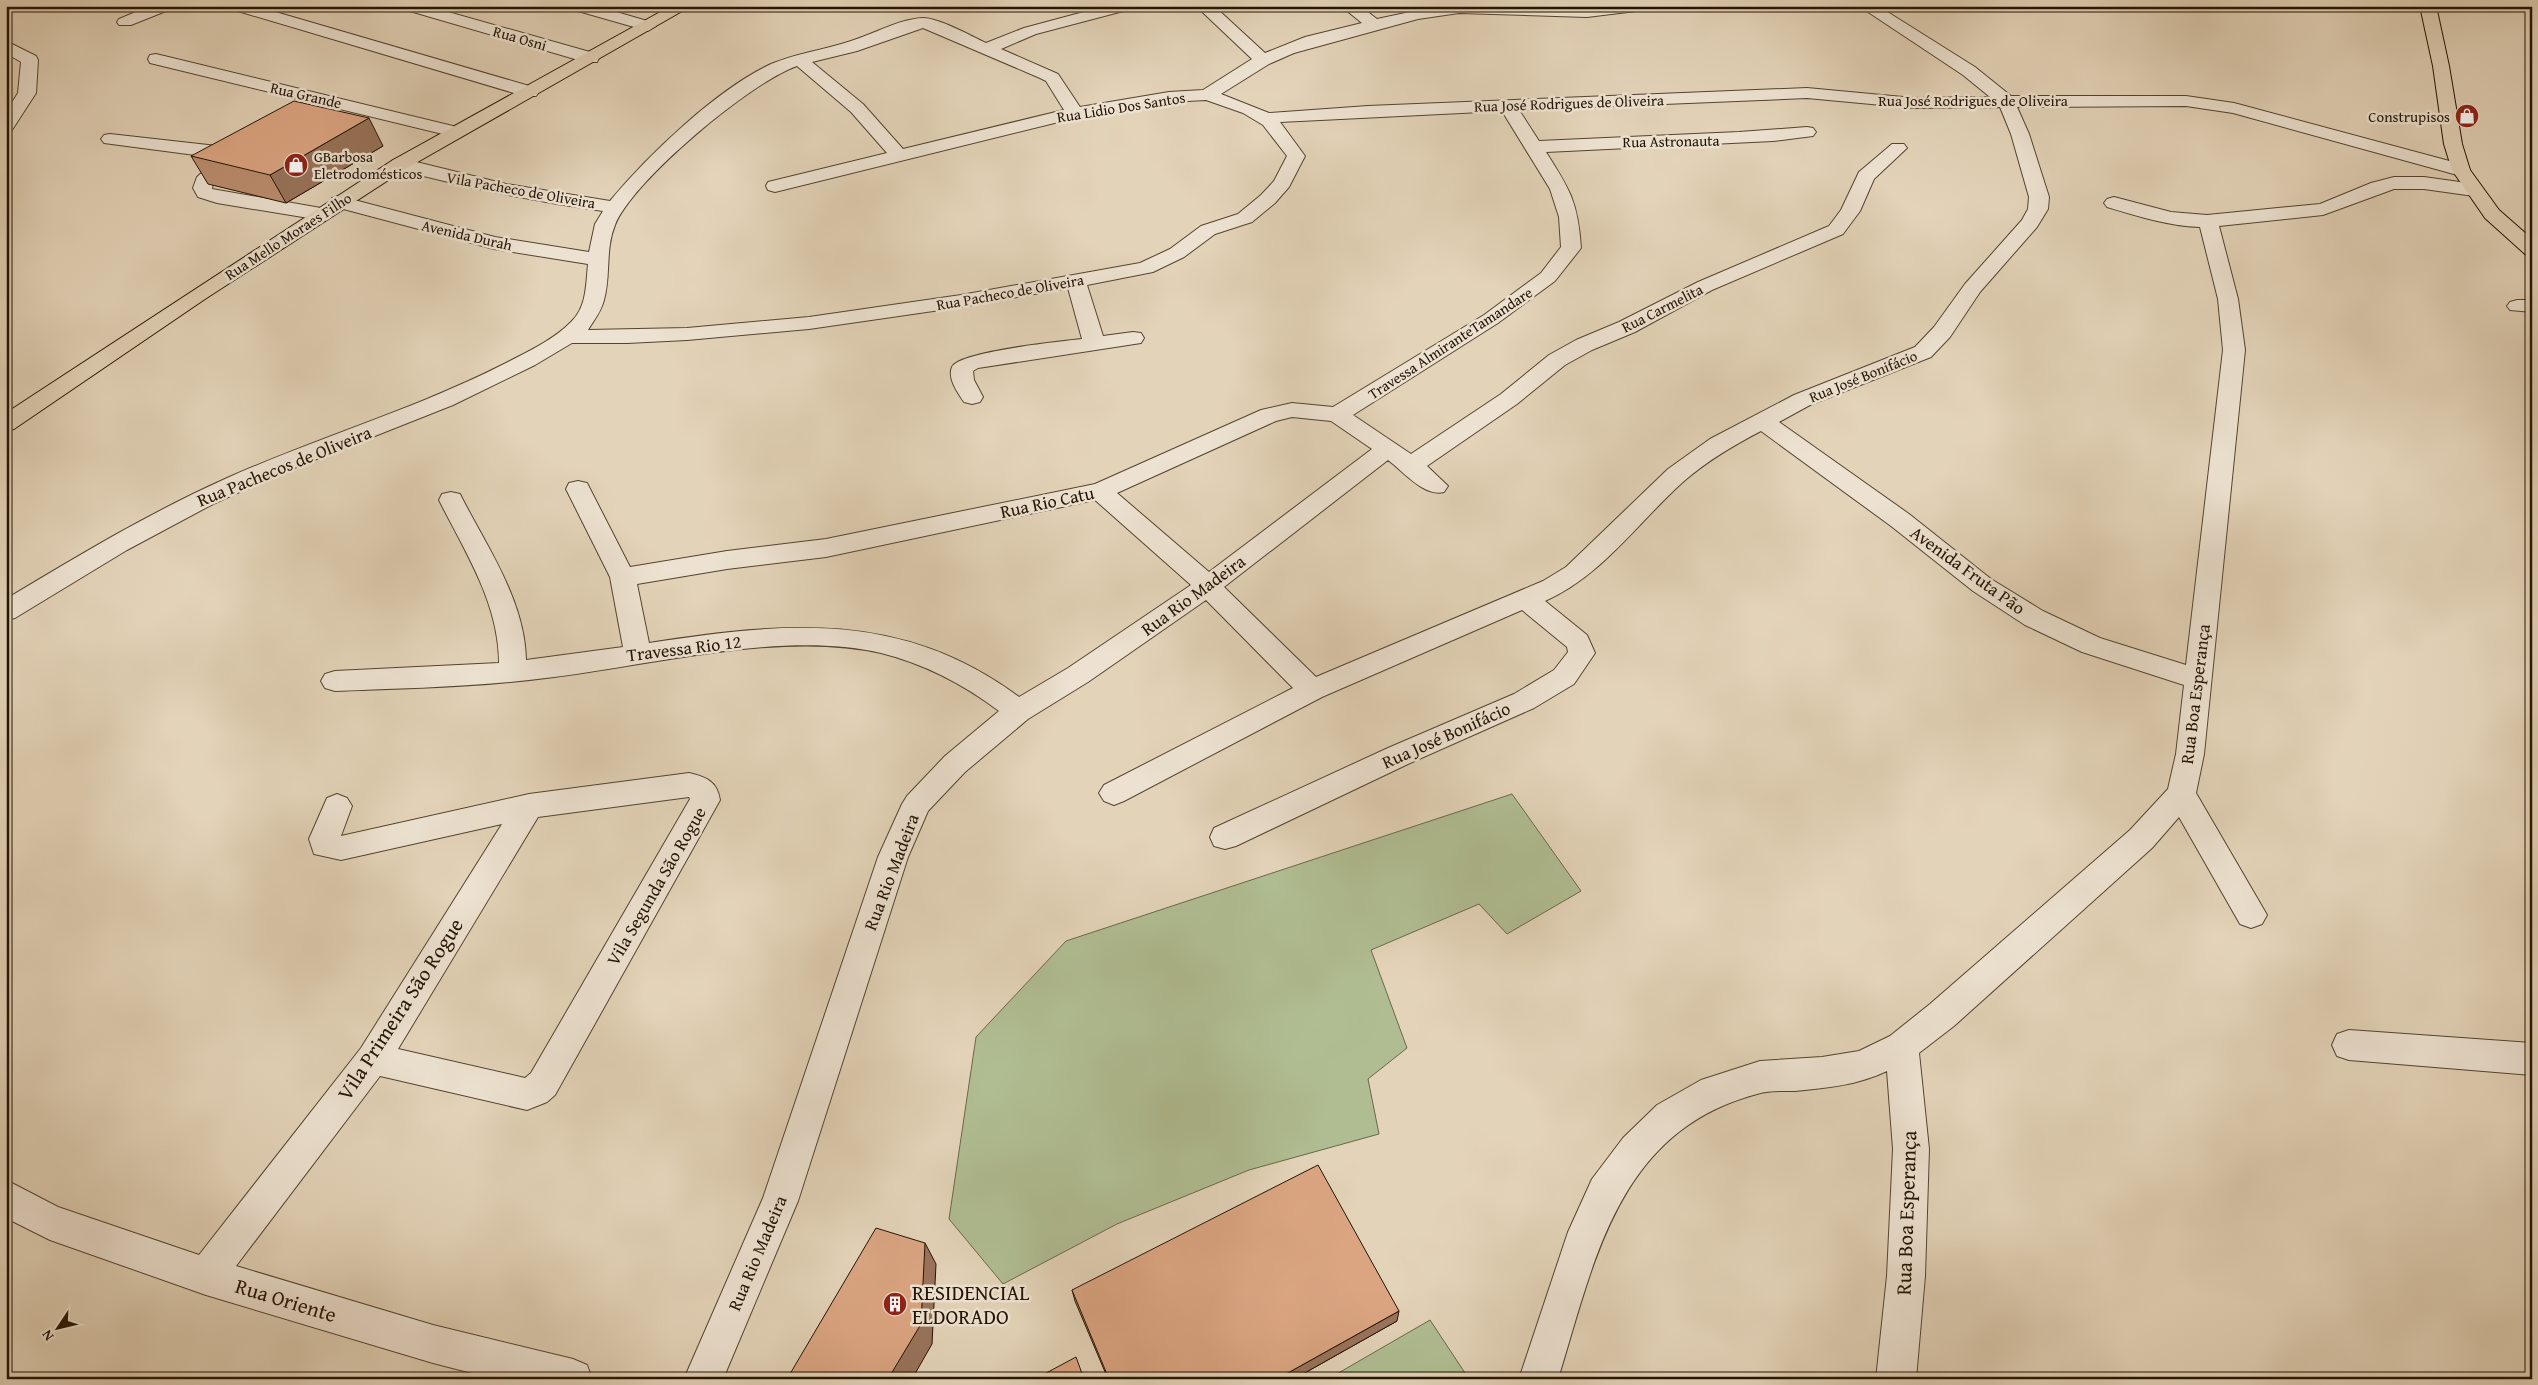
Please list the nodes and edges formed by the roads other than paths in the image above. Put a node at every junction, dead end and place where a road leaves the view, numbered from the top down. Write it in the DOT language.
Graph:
graph roads {
  1 [pos="165,6"];
  2 [pos="237,6"];
  3 [pos="409,6"];
  4 [pos="577,6"];
  5 [pos="683,6"];
  6 [pos="1125,6"];
  7 [pos="1204,6"];
  8 [pos="1349,6"];
  9 [pos="1636,6"];
  10 [pos="1867,6"];
  11 [pos="2428,6"];
  12 [pos="124,22"];
  13 [pos="1373,24"];
  14 [pos="648,26"];
  15 [pos="6,46"];
  16 [pos="986,49"];
  17 [pos="591,58"];
  18 [pos="156,59"];
  19 [pos="1263,60"];
  20 [pos="801,61"];
  21 [pos="530,92"];
  22 [pos="1207,95"];
  23 [pos="2006,101"];
  24 [pos="1508,106"];
  25 [pos="1075,112"];
  26 [pos="1268,118"];
  27 [pos="6,126"];
  28 [pos="455,132"];
  29 [pos="1807,132"];
  30 [pos="110,139"];
  31 [pos="1535,147"];
  32 [pos="1898,148"];
  33 [pos="899,156"];
  34 [pos="400,164"];
  35 [pos="2461,170"];
  36 [pos="775,186"];
  37 [pos="2474,190"];
  38 [pos="339,202"];
  39 [pos="2114,203"];
  40 [pos="614,207"];
  41 [pos="321,214"];
  42 [pos="2208,221"];
  43 [pos="2532,250"];
  44 [pos="597,259"];
  45 [pos="1076,281"];
  46 [pos="568,336"];
  47 [pos="1133,338"];
  48 [pos="1094,343"];
  49 [pos="972,398"];
  50 [pos="1337,415"];
  51 [pos="1761,420"];
  52 [pos="6,424"];
  53 [pos="1399,458"];
  54 [pos="1436,486"];
  55 [pos="578,488"];
  56 [pos="1100,491"];
  57 [pos="451,500"];
  58 [pos="623,577"];
  59 [pos="1208,586"];
  60 [pos="1524,598"];
  61 [pos="6,611"];
  62 [pos="638,653"];
  63 [pos="513,672"];
  64 [pos="2197,679"];
  65 [pos="334,681"];
  66 [pos="1312,690"];
  67 [pos="1018,711"];
  68 [pos="1114,793"];
  69 [pos="2181,794"];
  70 [pos="337,806"];
  71 [pos="529,806"];
  72 [pos="1225,837"];
  73 [pos="2252,915"];
  74 [pos="2349,1045"];
  75 [pos="1902,1046"];
  76 [pos="373,1059"];
  77 [pos="2532,1059"];
  78 [pos="6,1198"];
  79 [pos="206,1276"];
  80 [pos="573,1379"];
  81 [pos="703,1379"];
  82 [pos="1538,1379"];
  83 [pos="1896,1379"];
  1 -- 12 [label="street"];
  2 -- 21 [label="street"];
  3 -- 17 [label="street, Rua Osni"];
  4 -- 14 [label="street"];
  5 -- 14 [label="main road, Rua Mello Moraes Filho"];
  6 -- 16 [label="street"];
  7 -- 19 [label="street"];
  8 -- 13 [label="street"];
  9 -- 13 [label="street, Rua Lidio Dos Santos"];
  10 -- 23 [label="street, Rua José Bonifácio"];
  11 -- 35 [label="main road"];
  13 -- 19 [label="street, Rua Lidio Dos Santos"];
  14 -- 17 [label="main road, Rua Mello Moraes Filho"];
  15 -- 27 [label="street"];
  16 -- 20 [label="street"];
  16 -- 25 [label="street"];
  17 -- 21 [label="main road, Rua Mello Moraes Filho"];
  18 -- 28 [label="street, Rua Grande"];
  19 -- 22 [label="street, Rua Lidio Dos Santos"];
  20 -- 33 [label="street"];
  20 -- 40 [label="street"];
  21 -- 28 [label="main road, Rua Mello Moraes Filho"];
  22 -- 25 [label="street, Rua Lidio Dos Santos"];
  22 -- 26 [label="street, Rua Pacheco de Oliveira"];
  23 -- 24 [label="street, Rua José Rodrigues de Oliveira"];
  23 -- 35 [label="street, Rua José Rodrigues de Oliveira"];
  23 -- 51 [label="street, Rua José Bonifácio"];
  24 -- 26 [label="street, Rua José Rodrigues de Oliveira"];
  24 -- 31 [label="street, Travessa AlmiranteTamandare"];
  25 -- 33 [label="street, Rua Lidio Dos Santos"];
  26 -- 45 [label="street, Rua Pacheco de Oliveira"];
  28 -- 34 [label="main road, Rua Mello Moraes Filho"];
  29 -- 31 [label="street, Rua Astronauta"];
  30 -- 41 [label="street"];
  31 -- 50 [label="street, Travessa AlmiranteTamandare"];
  32 -- 53 [label="street, Rua Carmelita"];
  33 -- 36 [label="street, Rua Lidio Dos Santos"];
  34 -- 38 [label="main road, Rua Mello Moraes Filho"];
  34 -- 40 [label="street, Vila Pacheco de Oliveira"];
  35 -- 37 [label="main road"];
  37 -- 42 [label="street"];
  37 -- 43 [label="main road"];
  38 -- 41 [label="main road, Rua Mello Moraes Filho"];
  38 -- 44 [label="street, Avenida Durah"];
  39 -- 42 [label="street"];
  40 -- 44 [label="street"];
  41 -- 52 [label="main road, Rua Mello Moraes Filho"];
  42 -- 64 [label="street, Rua Boa Esperança"];
  44 -- 46 [label="street"];
  45 -- 46 [label="street, Rua Pacheco de Oliveira"];
  45 -- 48 [label="street"];
  46 -- 61 [label="street, Rua Pachecos de Oliveira"];
  47 -- 48 [label="street"];
  48 -- 49 [label="street"];
  50 -- 53 [label="street, Rua Rio Catu"];
  50 -- 56 [label="street, Rua Rio Catu"];
  51 -- 60 [label="street, Rua José Bonifácio"];
  51 -- 64 [label="street, Avenida Fruta Pão"];
  53 -- 54 [label="street, Rua Rio Catu"];
  53 -- 59 [label="street, Rua Rio Madeira"];
  55 -- 58 [label="street"];
  56 -- 58 [label="street, Rua Rio Catu"];
  56 -- 59 [label="street"];
  57 -- 63 [label="street"];
  58 -- 62 [label="street"];
  59 -- 66 [label="street"];
  59 -- 67 [label="street, Rua Rio Madeira"];
  60 -- 66 [label="street, Rua José Bonifácio"];
  60 -- 72 [label="street, Rua José Bonifácio"];
  62 -- 63 [label="street, Travessa Rio 12"];
  62 -- 67 [label="street, Travessa Rio 12"];
  63 -- 65 [label="street, Travessa Rio 12"];
  64 -- 69 [label="street, Rua Boa Esperança"];
  66 -- 68 [label="street, Rua José Bonifácio"];
  67 -- 81 [label="street, Rua Rio Madeira"];
  69 -- 73 [label="street"];
  69 -- 75 [label="street, Rua Boa Esperança"];
  70 -- 71 [label="street, Vila Segunda São Rogue"];
  71 -- 76 [label="street, Vila Primeira São Rogue"];
  71 -- 76 [label="street, Vila Segunda São Rogue"];
  74 -- 77 [label="street"];
  75 -- 82 [label="street, Rua Boa Esperança"];
  75 -- 83 [label="street, Rua Boa Esperança"];
  76 -- 79 [label="street, Vila Primeira São Rogue"];
  78 -- 79 [label="street, Rua Oriente"];
  79 -- 80 [label="street, Rua Oriente"];
}
